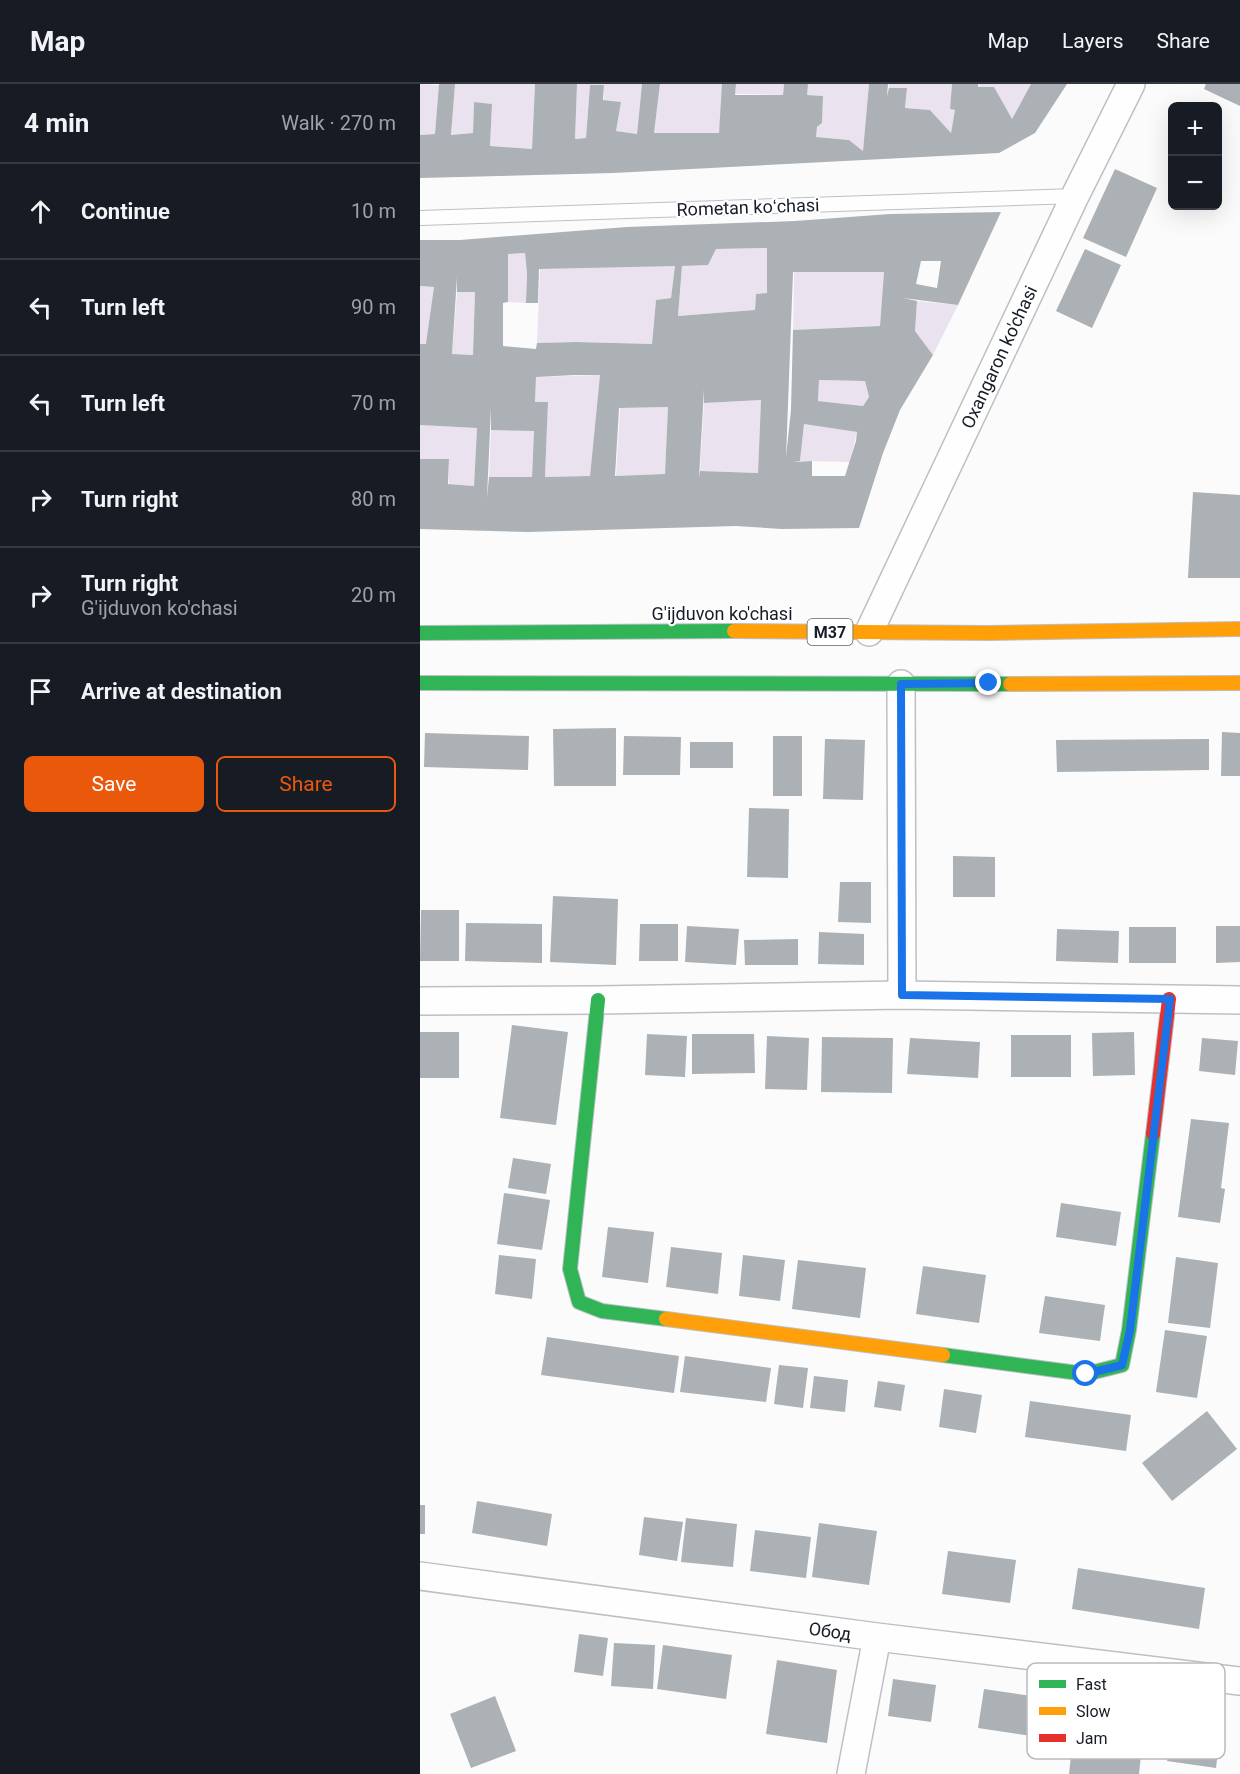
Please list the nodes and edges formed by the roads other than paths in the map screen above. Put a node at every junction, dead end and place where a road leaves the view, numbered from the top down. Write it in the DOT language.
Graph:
graph roads {
  1 [pos="1131,84"];
  2 [pos="1075,196"];
  3 [pos="420,218"];
  4 [pos="1240,629"];
  5 [pos="869,632"];
  6 [pos="420,633"];
  7 [pos="420,683"];
  8 [pos="1240,683"];
  9 [pos="901,684"];
  10 [pos="902,995"];
  11 [pos="1170,999"];
  12 [pos="598,1000"];
  13 [pos="1240,1000"];
  14 [pos="420,1001"];
  15 [pos="420,1576"];
  16 [pos="878,1637"];
  17 [pos="1092,1663"];
  18 [pos="1225,1679"];
  19 [pos="1240,1681"];
  20 [pos="851,1774"];
  1 -- 2 [label="street, Oxangaron ko'chasi"];
  2 -- 3 [label="lane, Rometan koʻchasi"];
  2 -- 5 [label="street, Oxangaron ko'chasi"];
  4 -- 5 [label="main road, G'ijduvon ko'chasi / M37"];
  5 -- 6 [label="main road, G'ijduvon ko'chasi / M37"];
  7 -- 9 [label="main road"];
  8 -- 9 [label="main road"];
  9 -- 10 [label="street"];
  10 -- 11 [label="street"];
  10 -- 12 [label="street"];
  11 -- 12 [label="main road"];
  11 -- 13 [label="street"];
  12 -- 14 [label="street"];
  15 -- 16 [label="street, Обод"];
  16 -- 17 [label="street, Обод"];
  16 -- 20 [label="street"];
  18 -- 19 [label="street, Обод"];
}
